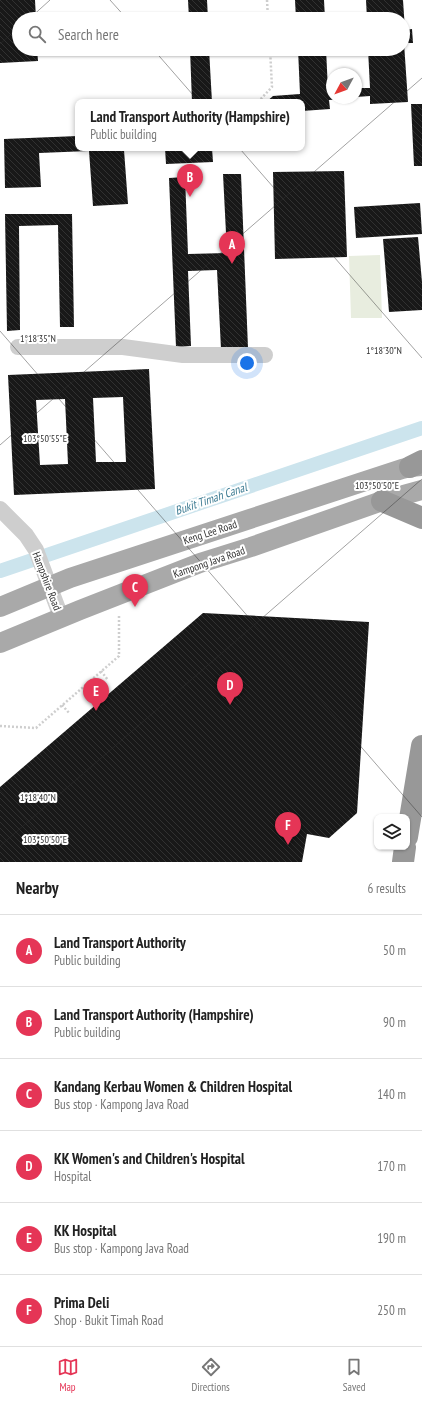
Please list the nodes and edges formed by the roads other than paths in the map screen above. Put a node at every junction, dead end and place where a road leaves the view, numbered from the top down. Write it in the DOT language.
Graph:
graph roads {
  1 [pos="18,347"];
  2 [pos="265,354"];
  3 [pos="418,465"];
  4 [pos="422,490"];
  5 [pos="382,501"];
  6 [pos="0,509"];
  7 [pos="422,518"];
  8 [pos="47,580"];
  9 [pos="0,607"];
  10 [pos="61,617"];
  11 [pos="0,643"];
  12 [pos="422,746"];
  13 [pos="410,819"];
  14 [pos="405,850"];
  15 [pos="403,862"];
  1 -- 2 [label="street"];
  3 -- 8 [label="main road, Keng Lee Road"];
  4 -- 5 [label="main road, Kampong Java Road"];
  5 -- 7 [label="highway"];
  5 -- 10 [label="main road, Kampong Java Road"];
  6 -- 8 [label="street, Hampshire Road"];
  8 -- 9 [label="main road, Keng Lee Road"];
  8 -- 10 [label="street, Hampshire Road"];
  10 -- 11 [label="main road, Kampong Java Road"];
  12 -- 13 [label="highway"];
  14 -- 15 [label="highway"];
}
